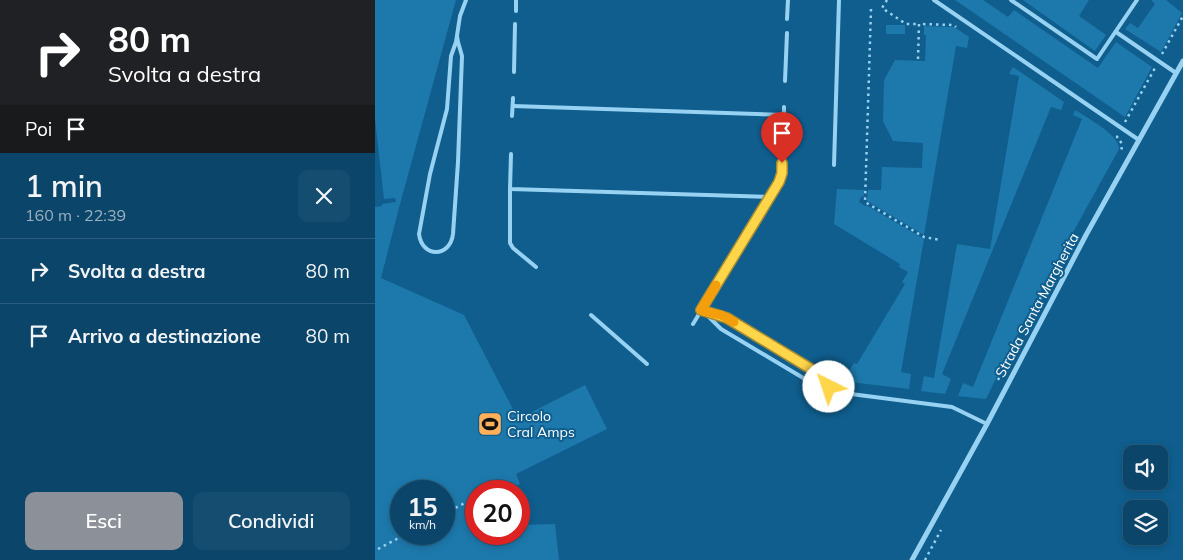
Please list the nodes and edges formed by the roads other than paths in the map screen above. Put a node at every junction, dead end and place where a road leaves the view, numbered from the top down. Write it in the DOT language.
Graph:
graph roads {
  1 [pos="466,0"];
  2 [pos="516,0"];
  3 [pos="788,0"];
  4 [pos="839,0"];
  5 [pos="934,0"];
  6 [pos="1011,0"];
  7 [pos="1137,0"];
  8 [pos="516,10"];
  9 [pos="787,19"];
  10 [pos="515,24"];
  11 [pos="1115,32"];
  12 [pos="787,33"];
  13 [pos="457,36"];
  14 [pos="1183,61"];
  15 [pos="514,72"];
  16 [pos="1176,73"];
  17 [pos="785,81"];
  18 [pos="513,98"];
  19 [pos="513,106"];
  20 [pos="784,106"];
  21 [pos="784,115"];
  22 [pos="513,116"];
  23 [pos="784,124"];
  24 [pos="1139,140"];
  25 [pos="511,154"];
  26 [pos="782,163"];
  27 [pos="834,165"];
  28 [pos="510,189"];
  29 [pos="769,197"];
  30 [pos="536,268"];
  31 [pos="701,310"];
  32 [pos="591,315"];
  33 [pos="693,324"];
  34 [pos="647,364"];
  35 [pos="831,388"];
  36 [pos="987,424"];
  37 [pos="912,560"];
  1 -- 13 [label="lane"];
  2 -- 8 [label="lane"];
  3 -- 9 [label="lane"];
  4 -- 27 [label="lane"];
  5 -- 24 [label="lane"];
  6 -- 11 [label="lane"];
  7 -- 11 [label="lane"];
  10 -- 15 [label="lane"];
  11 -- 16 [label="lane"];
  12 -- 17 [label="lane"];
  13 -- 13 [label="lane"];
  14 -- 16 [label="street, Strada Santa Margherita"];
  16 -- 24 [label="street, Strada Santa Margherita"];
  18 -- 19 [label="lane"];
  19 -- 21 [label="lane"];
  19 -- 22 [label="lane"];
  20 -- 21 [label="lane"];
  21 -- 23 [label="lane"];
  24 -- 36 [label="street, Strada Santa Margherita"];
  25 -- 28 [label="lane"];
  26 -- 29 [label="lane"];
  28 -- 29 [label="lane"];
  28 -- 30 [label="lane"];
  29 -- 31 [label="lane"];
  31 -- 33 [label="lane"];
  31 -- 35 [label="lane"];
  31 -- 35 [label="lane"];
  32 -- 34 [label="lane"];
  35 -- 36 [label="lane"];
  36 -- 37 [label="street, Strada Santa Margherita"];
}
